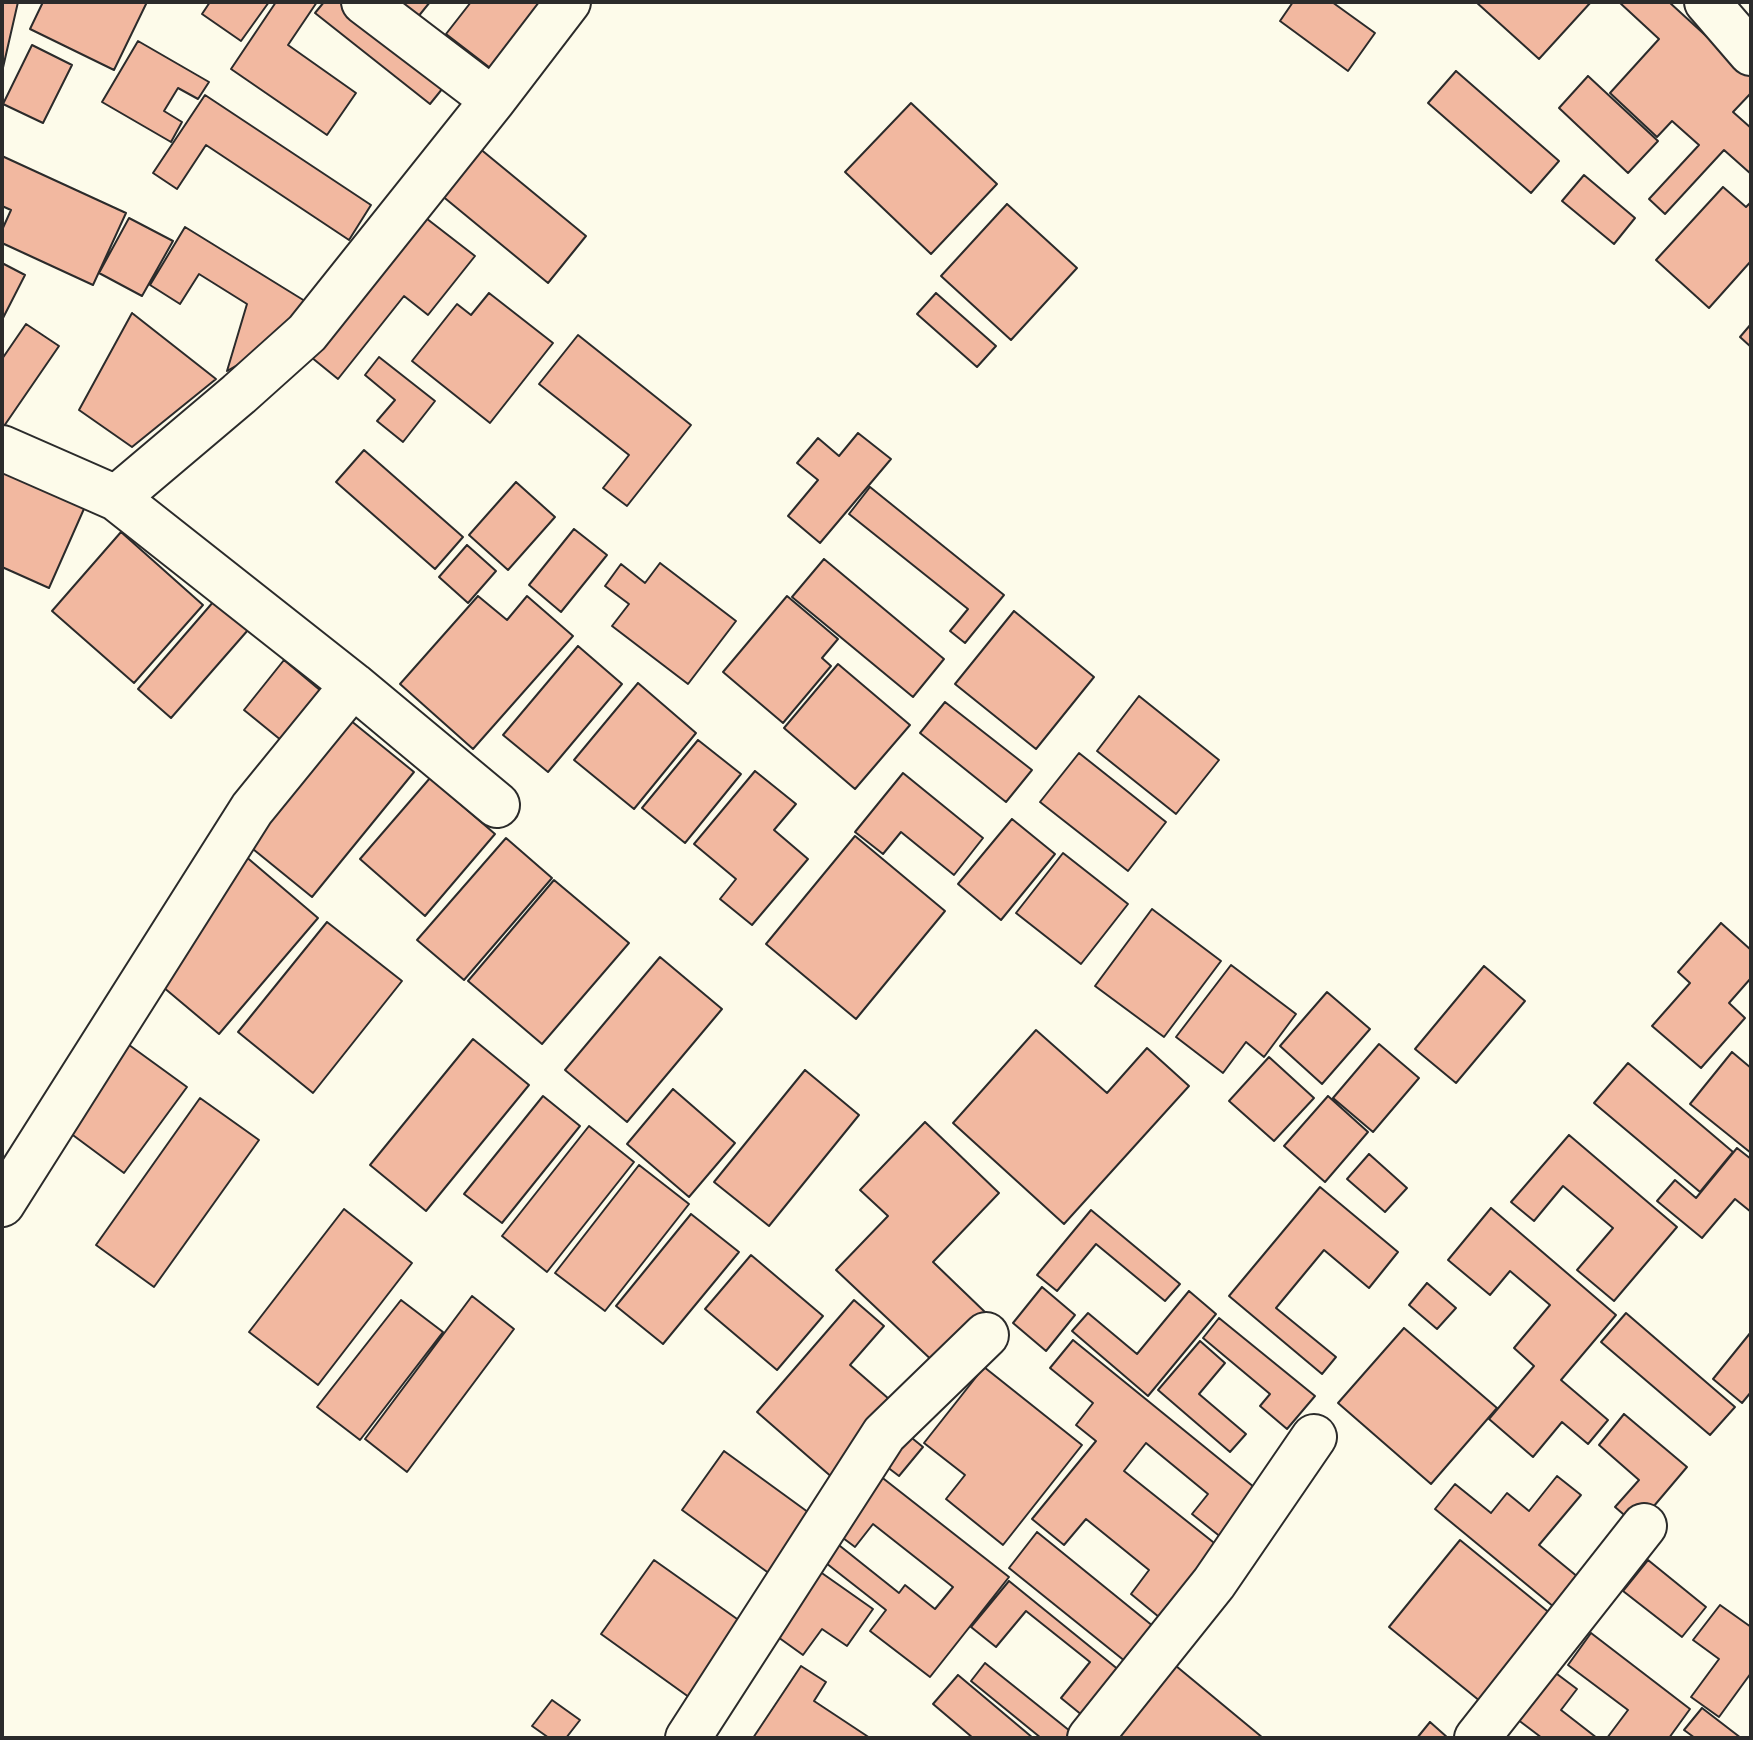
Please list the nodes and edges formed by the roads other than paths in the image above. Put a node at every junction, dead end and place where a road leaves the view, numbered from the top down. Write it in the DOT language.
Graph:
graph roads {
  1 [pos="364,2"];
  2 [pos="568,2"];
  3 [pos="1707,2"];
  4 [pos="1751,53"];
  5 [pos="493,100"];
  6 [pos="2,448"];
  7 [pos="116,498"];
  8 [pos="353,685"];
  9 [pos="497,805"];
  10 [pos="2,1204"];
  11 [pos="986,1335"];
  12 [pos="1314,1437"];
  13 [pos="1644,1526"];
  14 [pos="688,1738"];
  15 [pos="1090,1738"];
  16 [pos="1477,1738"];
  1 -- 5 [label="street"];
  2 -- 5 [label="street"];
  3 -- 4 [label="street"];
  5 -- 7 [label="street"];
  6 -- 7 [label="street"];
  7 -- 8 [label="street"];
  8 -- 9 [label="street"];
  8 -- 10 [label="street"];
  11 -- 14 [label="street"];
  12 -- 15 [label="street"];
  13 -- 16 [label="street"];
}
